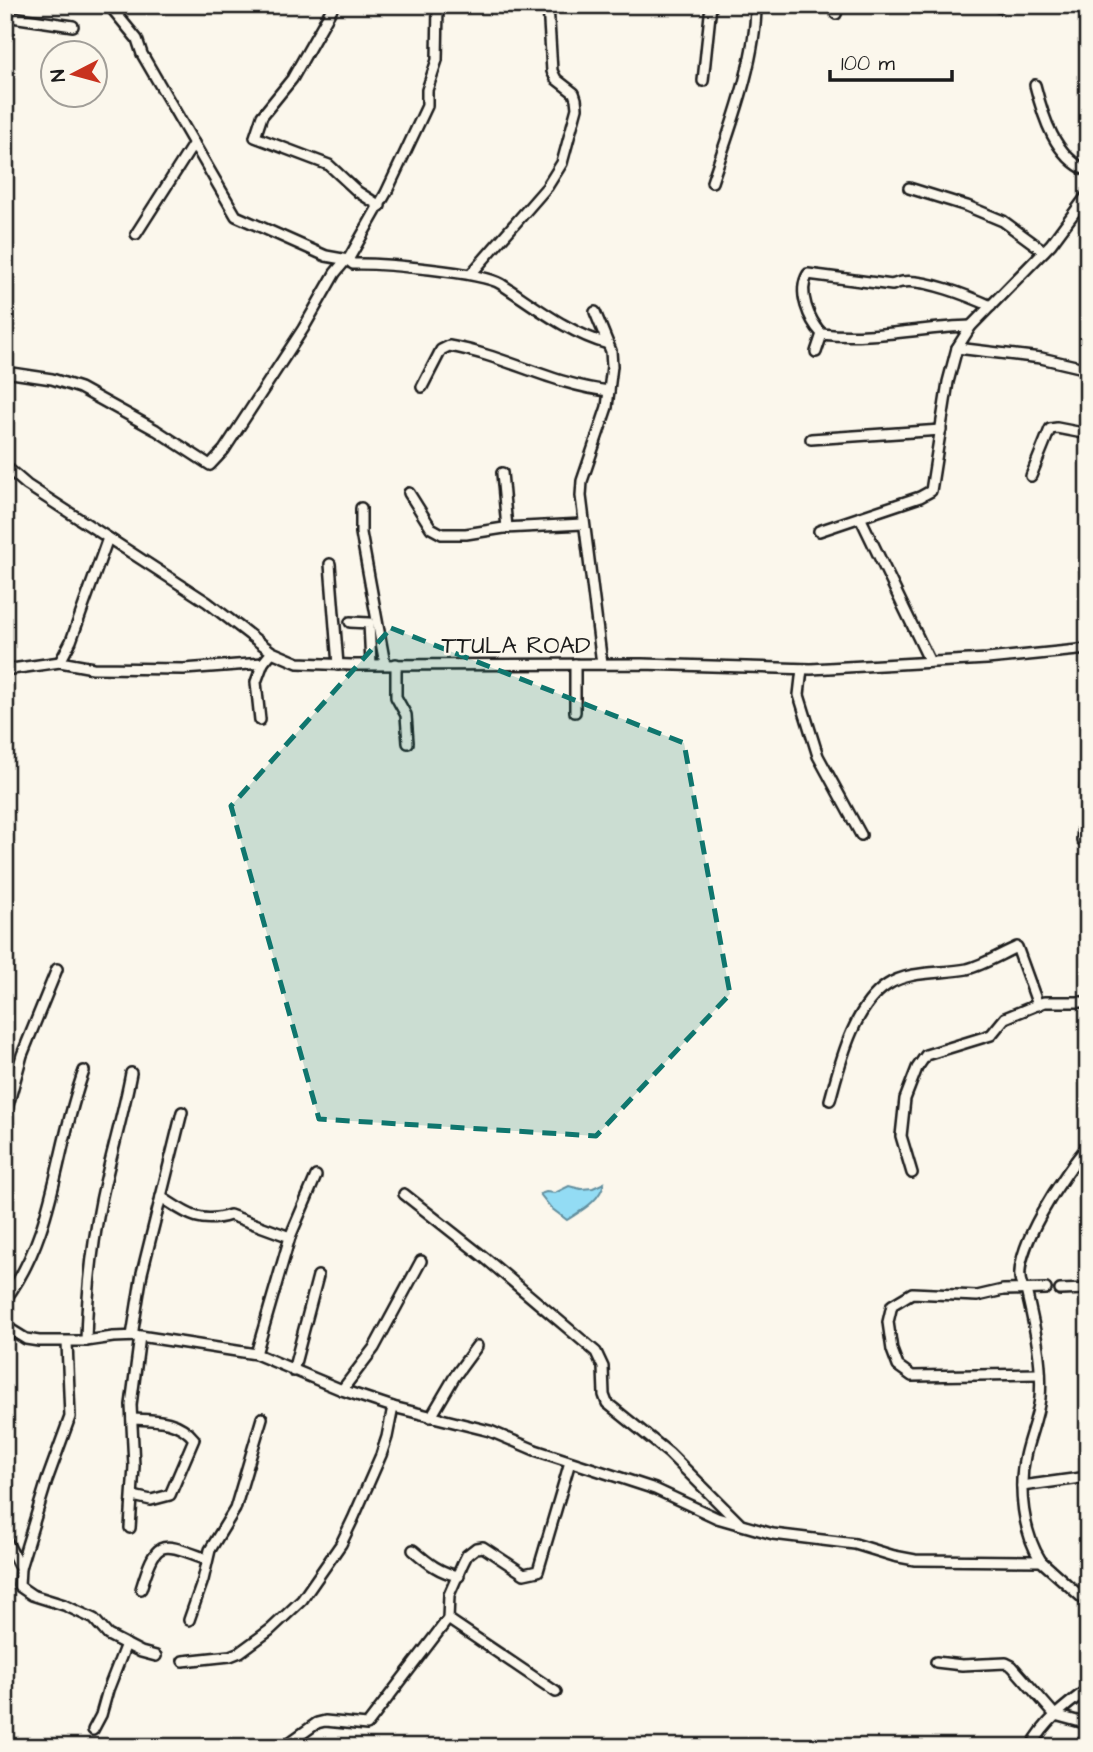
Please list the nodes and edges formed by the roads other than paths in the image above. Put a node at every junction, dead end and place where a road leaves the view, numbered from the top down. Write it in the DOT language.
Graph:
graph roads {
  1 [pos="109,5"];
  2 [pos="334,5"];
  3 [pos="438,5"];
  4 [pos="548,5"];
  5 [pos="710,5"];
  6 [pos="756,5"];
  7 [pos="5,16"];
  8 [pos="73,26"];
  9 [pos="703,81"];
  10 [pos="1035,85"];
  11 [pos="194,143"];
  12 [pos="1088,171"];
  13 [pos="712,181"];
  14 [pos="909,188"];
  15 [pos="1088,194"];
  16 [pos="380,206"];
  17 [pos="136,234"];
  18 [pos="1044,250"];
  19 [pos="346,261"];
  20 [pos="471,274"];
  21 [pos="991,306"];
  22 [pos="594,313"];
  23 [pos="971,326"];
  24 [pos="822,334"];
  25 [pos="608,344"];
  26 [pos="957,348"];
  27 [pos="816,352"];
  28 [pos="1088,369"];
  29 [pos="5,372"];
  30 [pos="422,387"];
  31 [pos="609,391"];
  32 [pos="941,430"];
  33 [pos="1088,434"];
  34 [pos="811,439"];
  35 [pos="5,466"];
  36 [pos="502,472"];
  37 [pos="1031,476"];
  38 [pos="409,493"];
  39 [pos="361,508"];
  40 [pos="860,517"];
  41 [pos="583,524"];
  42 [pos="508,528"];
  43 [pos="819,531"];
  44 [pos="108,538"];
  45 [pos="330,564"];
  46 [pos="350,622"];
  47 [pos="1088,649"];
  48 [pos="272,652"];
  49 [pos="930,662"];
  50 [pos="60,663"];
  51 [pos="263,663"];
  52 [pos="371,664"];
  53 [pos="385,664"];
  54 [pos="396,664"];
  55 [pos="575,664"];
  56 [pos="602,664"];
  57 [pos="338,665"];
  58 [pos="802,669"];
  59 [pos="5,670"];
  60 [pos="575,712"];
  61 [pos="260,720"];
  62 [pos="408,743"];
  63 [pos="1088,754"];
  64 [pos="862,835"];
  65 [pos="1083,840"];
  66 [pos="57,969"];
  67 [pos="1088,1002"];
  68 [pos="1038,1005"];
  69 [pos="84,1071"];
  70 [pos="131,1073"];
  71 [pos="830,1100"];
  72 [pos="182,1112"];
  73 [pos="5,1116"];
  74 [pos="1088,1146"];
  75 [pos="912,1172"];
  76 [pos="316,1176"];
  77 [pos="404,1194"];
  78 [pos="162,1197"];
  79 [pos="290,1237"];
  80 [pos="421,1261"];
  81 [pos="318,1276"];
  82 [pos="1024,1288"];
  83 [pos="1046,1289"];
  84 [pos="1088,1289"];
  85 [pos="1060,1290"];
  86 [pos="5,1300"];
  87 [pos="5,1326"];
  88 [pos="136,1336"];
  89 [pos="86,1341"];
  90 [pos="67,1342"];
  91 [pos="477,1346"];
  92 [pos="256,1354"];
  93 [pos="293,1371"];
  94 [pos="1040,1374"];
  95 [pos="342,1390"];
  96 [pos="393,1407"];
  97 [pos="431,1417"];
  98 [pos="262,1418"];
  99 [pos="132,1419"];
  100 [pos="570,1462"];
  101 [pos="1088,1477"];
  102 [pos="1022,1486"];
  103 [pos="132,1496"];
  104 [pos="743,1526"];
  105 [pos="130,1528"];
  106 [pos="5,1538"];
  107 [pos="413,1550"];
  108 [pos="207,1559"];
  109 [pos="1041,1561"];
  110 [pos="20,1569"];
  111 [pos="459,1576"];
  112 [pos="141,1588"];
  113 [pos="1088,1603"];
  114 [pos="448,1619"];
  115 [pos="188,1620"];
  116 [pos="126,1644"];
  117 [pos="156,1656"];
  118 [pos="183,1661"];
  119 [pos="936,1661"];
  120 [pos="1088,1689"];
  121 [pos="556,1692"];
  122 [pos="1055,1715"];
  123 [pos="1088,1724"];
  124 [pos="93,1730"];
  125 [pos="289,1743"];
  126 [pos="1031,1747"];
  1 -- 11 [label="street"];
  2 -- 16 [label="street"];
  3 -- 16 [label="street"];
  4 -- 20 [label="street"];
  5 -- 9 [label="street"];
  6 -- 13 [label="street"];
  7 -- 8 [label="street"];
  10 -- 12 [label="street"];
  11 -- 17 [label="street"];
  11 -- 19 [label="street"];
  14 -- 18 [label="street"];
  15 -- 18 [label="street"];
  16 -- 19 [label="street"];
  18 -- 21 [label="street"];
  19 -- 20 [label="street"];
  19 -- 29 [label="street"];
  20 -- 25 [label="street"];
  21 -- 23 [label="street"];
  21 -- 24 [label="street"];
  22 -- 25 [label="street"];
  23 -- 24 [label="street"];
  23 -- 26 [label="street"];
  24 -- 27 [label="street"];
  25 -- 31 [label="street"];
  26 -- 28 [label="street"];
  26 -- 32 [label="street"];
  30 -- 31 [label="street"];
  31 -- 41 [label="street"];
  32 -- 34 [label="street"];
  32 -- 40 [label="street"];
  33 -- 37 [label="street"];
  35 -- 44 [label="street, TTULA ROAD"];
  36 -- 42 [label="street"];
  38 -- 42 [label="street"];
  39 -- 53 [label="street"];
  40 -- 43 [label="street"];
  40 -- 49 [label="street"];
  41 -- 42 [label="street"];
  41 -- 56 [label="street"];
  44 -- 48 [label="street, TTULA ROAD"];
  44 -- 50 [label="street"];
  45 -- 57 [label="street"];
  46 -- 52 [label="street"];
  47 -- 49 [label="street, TTULA ROAD"];
  48 -- 51 [label="street"];
  48 -- 57 [label="street, TTULA ROAD"];
  49 -- 58 [label="street, TTULA ROAD"];
  50 -- 51 [label="street"];
  50 -- 59 [label="street"];
  51 -- 61 [label="street"];
  52 -- 53 [label="street, TTULA ROAD"];
  52 -- 57 [label="street, TTULA ROAD"];
  53 -- 54 [label="street, TTULA ROAD"];
  54 -- 55 [label="street, TTULA ROAD"];
  54 -- 62 [label="street"];
  55 -- 56 [label="street, TTULA ROAD"];
  55 -- 60 [label="street"];
  56 -- 58 [label="street, TTULA ROAD"];
  58 -- 64 [label="street"];
  63 -- 65 [label="street"];
  66 -- 73 [label="street"];
  67 -- 68 [label="street"];
  68 -- 71 [label="street"];
  68 -- 75 [label="street"];
  69 -- 86 [label="street"];
  70 -- 89 [label="street"];
  72 -- 78 [label="street"];
  74 -- 82 [label="street"];
  76 -- 79 [label="street"];
  77 -- 104 [label="street"];
  78 -- 79 [label="street"];
  78 -- 88 [label="street"];
  79 -- 92 [label="street"];
  80 -- 95 [label="street"];
  81 -- 93 [label="street"];
  82 -- 83 [label="street"];
  82 -- 94 [label="street"];
  82 -- 94 [label="street"];
  84 -- 85 [label="street"];
  87 -- 90 [label="street"];
  88 -- 89 [label="street"];
  88 -- 92 [label="street"];
  88 -- 99 [label="street"];
  89 -- 90 [label="street"];
  90 -- 110 [label="street"];
  91 -- 97 [label="street"];
  92 -- 93 [label="street"];
  93 -- 95 [label="street"];
  94 -- 102 [label="street"];
  95 -- 96 [label="street"];
  96 -- 97 [label="street"];
  96 -- 118 [label="street"];
  97 -- 100 [label="street"];
  98 -- 108 [label="street"];
  99 -- 103 [label="street"];
  99 -- 103 [label="street"];
  100 -- 104 [label="street"];
  100 -- 111 [label="street"];
  101 -- 102 [label="street"];
  102 -- 109 [label="street"];
  103 -- 105 [label="street"];
  104 -- 109 [label="street"];
  106 -- 110 [label="street"];
  107 -- 111 [label="street"];
  108 -- 112 [label="street"];
  108 -- 115 [label="street"];
  109 -- 113 [label="street"];
  110 -- 116 [label="street"];
  111 -- 114 [label="street"];
  114 -- 121 [label="street"];
  114 -- 125 [label="street"];
  116 -- 117 [label="street"];
  116 -- 124 [label="street"];
  119 -- 122 [label="street"];
  120 -- 122 [label="street"];
  122 -- 123 [label="street"];
  122 -- 126 [label="street"];
}
